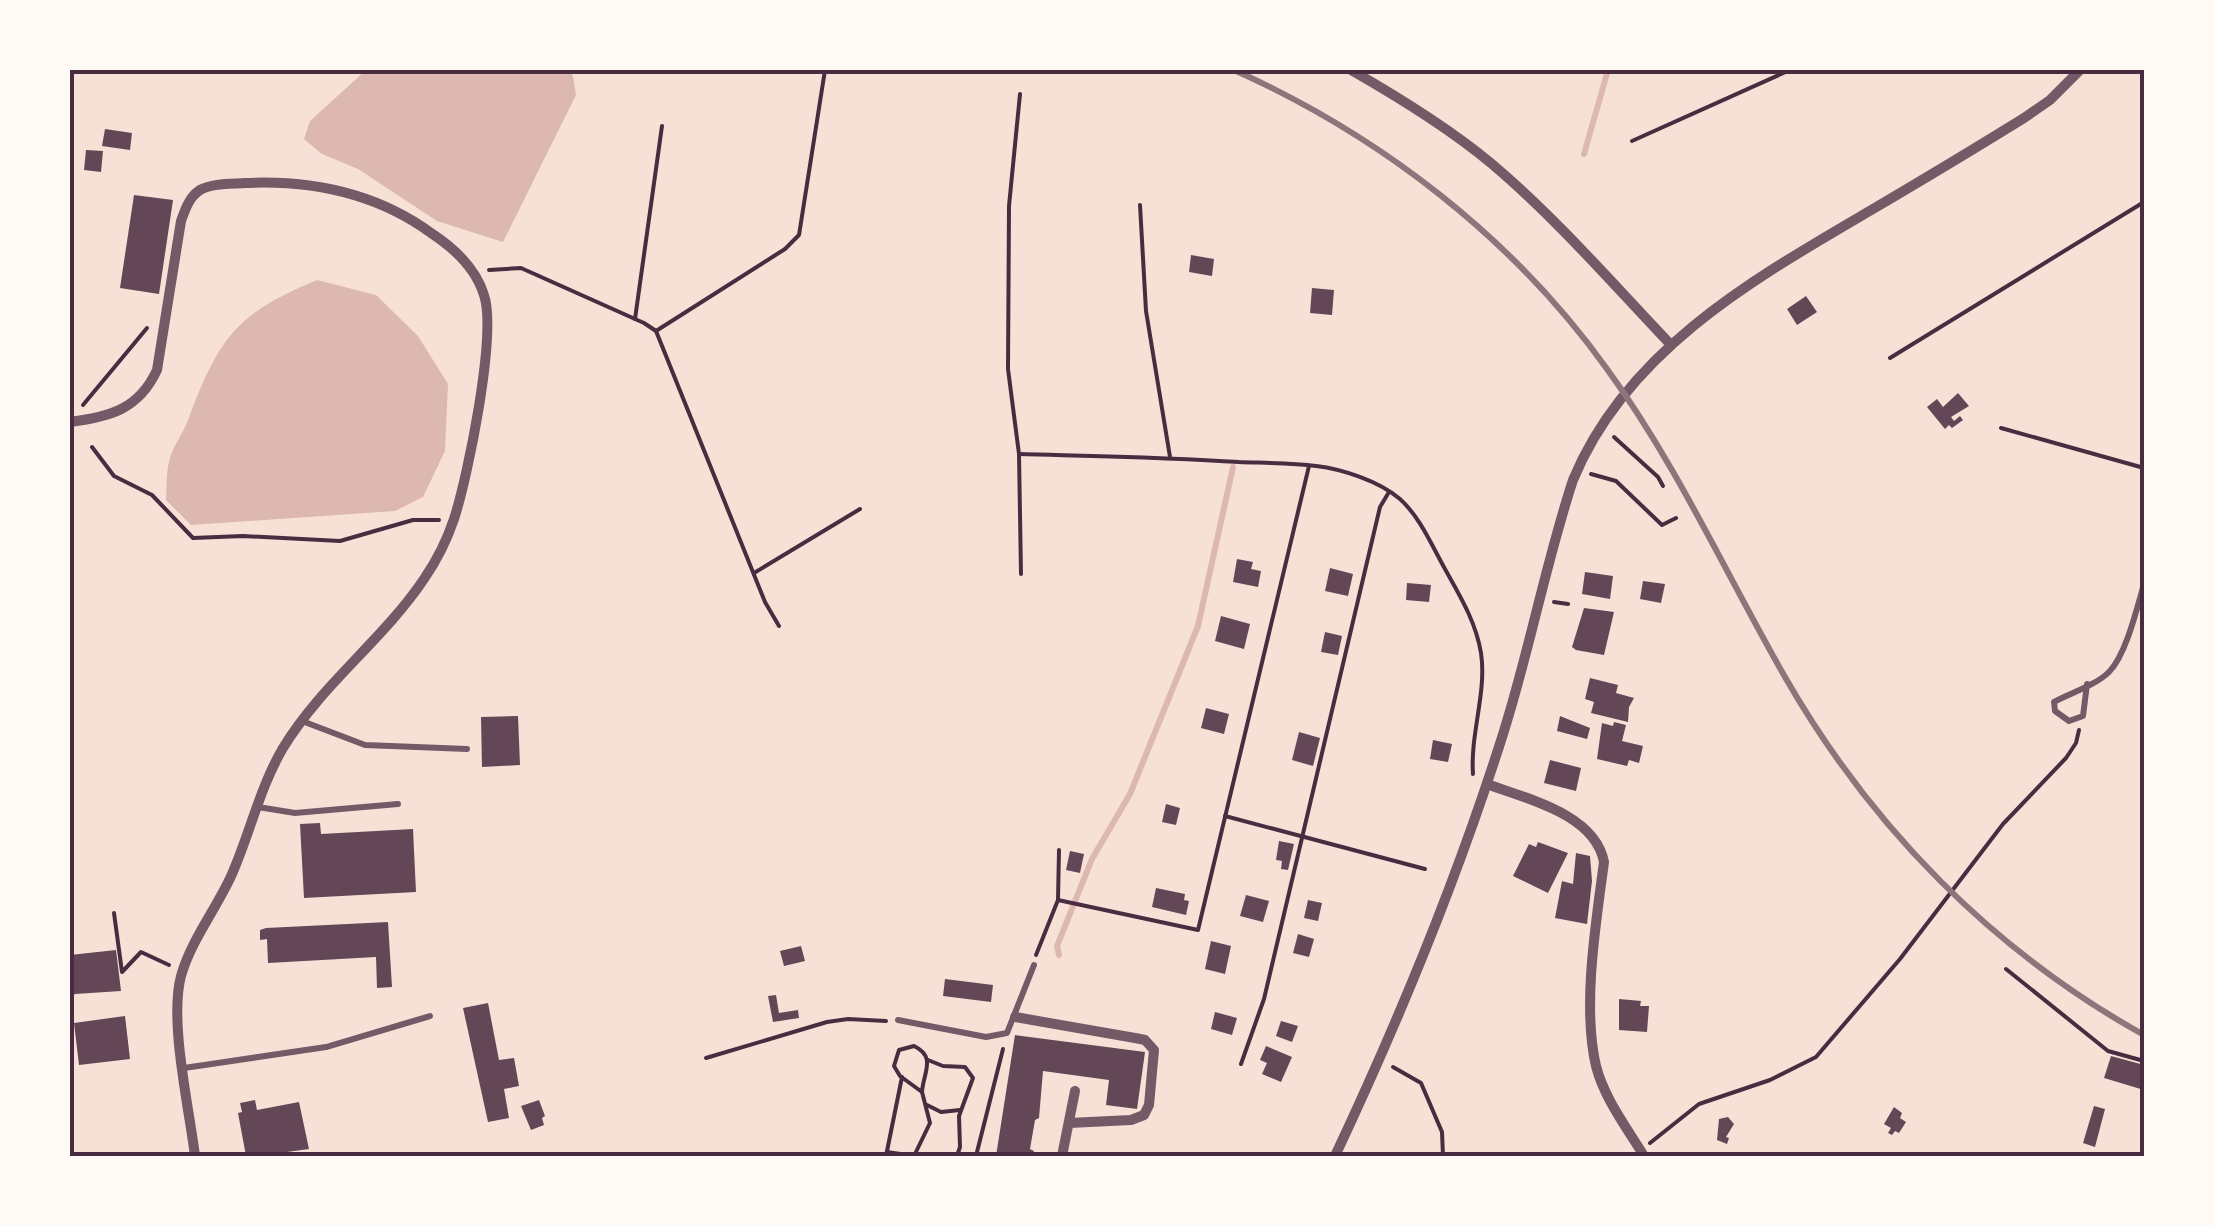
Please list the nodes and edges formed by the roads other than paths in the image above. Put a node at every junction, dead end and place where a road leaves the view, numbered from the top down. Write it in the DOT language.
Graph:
graph roads {
  1 [pos="1351,70"];
  2 [pos="2080,70"];
  3 [pos="1672,345"];
  4 [pos="70,422"];
  5 [pos="2144,584"];
  6 [pos="2088,684"];
  7 [pos="302,721"];
  8 [pos="467,749"];
  9 [pos="1487,784"];
  10 [pos="398,804"];
  11 [pos="256,807"];
  12 [pos="1034,965"];
  13 [pos="430,1016"];
  14 [pos="1015,1017"];
  15 [pos="898,1020"];
  16 [pos="184,1068"];
  17 [pos="1075,1092"];
  18 [pos="1068,1122"];
  19 [pos="1642,1153"];
  20 [pos="195,1156"];
  21 [pos="1062,1156"];
  22 [pos="1334,1156"];
  1 -- 3 [label="street"];
  2 -- 3 [label="street"];
  3 -- 9 [label="street"];
  4 -- 7 [label="street"];
  5 -- 6 [label="lane"];
  6 -- 6 [label="lane"];
  7 -- 8 [label="lane"];
  7 -- 11 [label="street"];
  9 -- 19 [label="street"];
  9 -- 22 [label="street"];
  10 -- 11 [label="lane"];
  11 -- 16 [label="street"];
  12 -- 14 [label="lane"];
  13 -- 16 [label="lane"];
  14 -- 15 [label="lane"];
  14 -- 18 [label="street"];
  16 -- 20 [label="street"];
  17 -- 18 [label="street"];
  18 -- 21 [label="street"];
}
